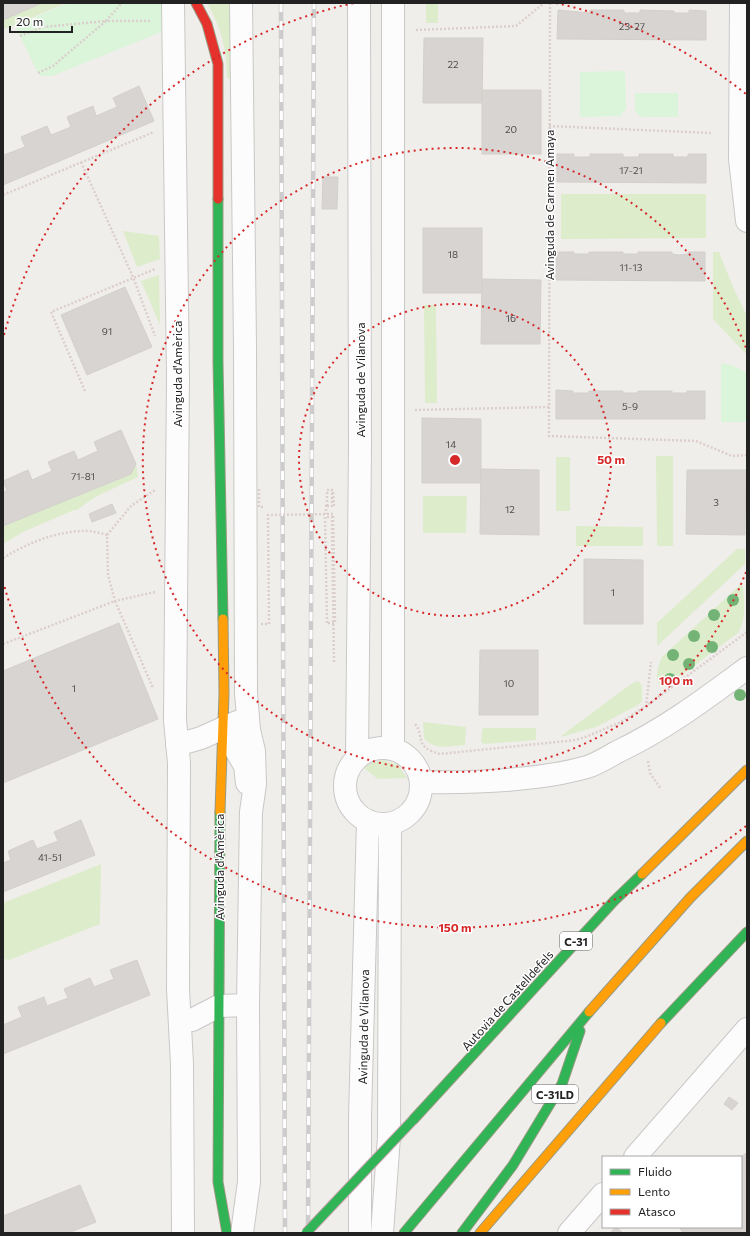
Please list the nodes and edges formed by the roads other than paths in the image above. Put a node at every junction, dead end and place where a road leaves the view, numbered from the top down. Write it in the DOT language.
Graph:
graph roads {
  1 [pos="172,3"];
  2 [pos="196,3"];
  3 [pos="241,3"];
  4 [pos="359,3"];
  5 [pos="392,3"];
  6 [pos="741,3"];
  7 [pos="744,29"];
  8 [pos="747,221"];
  9 [pos="747,668"];
  10 [pos="248,717"];
  11 [pos="223,728"];
  12 [pos="177,745"];
  13 [pos="393,749"];
  14 [pos="357,757"];
  15 [pos="747,770"];
  16 [pos="421,782"];
  17 [pos="251,812"];
  18 [pos="368,821"];
  19 [pos="390,824"];
  20 [pos="747,841"];
  21 [pos="747,932"];
  22 [pos="248,1005"];
  23 [pos="219,1006"];
  24 [pos="585,1017"];
  25 [pos="180,1022"];
  26 [pos="747,1029"];
  27 [pos="636,1156"];
  28 [pos="602,1195"];
  29 [pos="183,1233"];
  30 [pos="227,1233"];
  31 [pos="242,1233"];
  32 [pos="306,1233"];
  33 [pos="360,1233"];
  34 [pos="382,1233"];
  35 [pos="404,1233"];
  36 [pos="462,1233"];
  37 [pos="480,1233"];
  38 [pos="569,1233"];
  1 -- 12 [label="street, Avinguda d'Amèrica"];
  2 -- 11 [label="main road, Avinguda d'Amèrica"];
  3 -- 10 [label="street, Avinguda d'Amèrica"];
  4 -- 14 [label="street, Avinguda de Vilanova"];
  5 -- 13 [label="street"];
  6 -- 7 [label="street"];
  7 -- 8 [label="street"];
  9 -- 16 [label="street"];
  10 -- 11 [label="street"];
  10 -- 17 [label="street, Avinguda d'Amèrica"];
  11 -- 12 [label="street"];
  11 -- 17 [label="street, Avinguda d'Amèrica"];
  11 -- 23 [label="main road, Avinguda d'Amèrica"];
  12 -- 25 [label="street, Avinguda d'Amèrica"];
  13 -- 14 [label="street"];
  13 -- 16 [label="street"];
  14 -- 18 [label="street"];
  15 -- 32 [label="main road, Autovia de Castelldefels / C-31, bridge"];
  16 -- 19 [label="street"];
  17 -- 22 [label="street, Avinguda d'Amèrica"];
  18 -- 19 [label="street"];
  18 -- 33 [label="street, Avinguda de Vilanova"];
  19 -- 34 [label="street"];
  20 -- 24 [label="main road"];
  21 -- 37 [label="main road"];
  22 -- 23 [label="street"];
  22 -- 31 [label="street, Avinguda d'Amèrica"];
  23 -- 25 [label="street"];
  23 -- 30 [label="main road, Avinguda d'Amèrica"];
  24 -- 35 [label="main road"];
  24 -- 36 [label="main road, C-31LD"];
  25 -- 29 [label="street, Avinguda d'Amèrica"];
  26 -- 27 [label="street"];
  28 -- 38 [label="street"];
}
